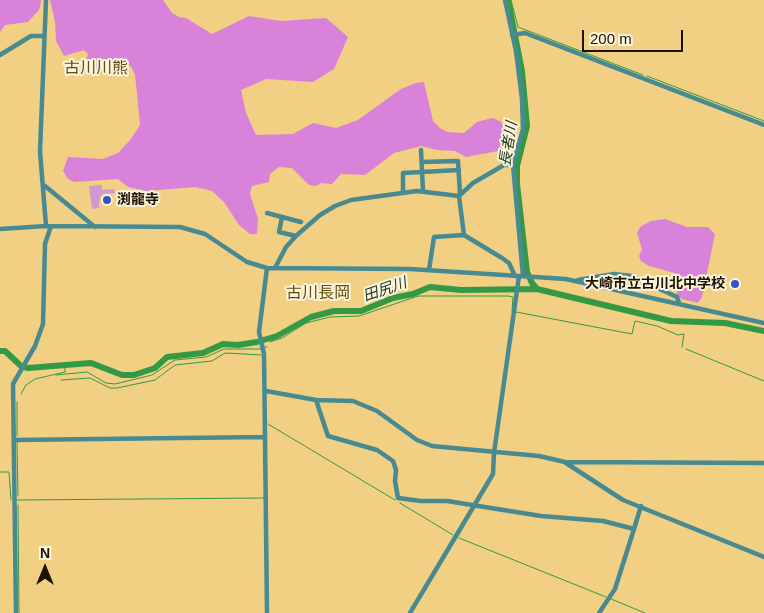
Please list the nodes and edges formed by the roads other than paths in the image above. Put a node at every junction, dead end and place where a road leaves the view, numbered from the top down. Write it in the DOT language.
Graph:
graph roads {
  1 [pos="46,0"];
  2 [pos="504,0"];
  3 [pos="514,35"];
  4 [pos="43,36"];
  5 [pos="0,55"];
  6 [pos="764,124"];
  7 [pos="421,150"];
  8 [pos="422,162"];
  9 [pos="514,165"];
  10 [pos="459,170"];
  11 [pos="422,172"];
  12 [pos="45,186"];
  13 [pos="423,191"];
  14 [pos="403,193"];
  15 [pos="460,195"];
  16 [pos="267,214"];
  17 [pos="282,217"];
  18 [pos="301,222"];
  19 [pos="49,226"];
  20 [pos="95,227"];
  21 [pos="0,229"];
  22 [pos="464,235"];
  23 [pos="296,236"];
  24 [pos="267,268"];
  25 [pos="276,268"];
  26 [pos="429,270"];
  27 [pos="523,276"];
  28 [pos="576,280"];
  29 [pos="679,303"];
  30 [pos="764,323"];
  31 [pos="266,390"];
  32 [pos="316,400"];
  33 [pos="265,437"];
  34 [pos="14,440"];
  35 [pos="494,454"];
  36 [pos="565,462"];
  37 [pos="764,463"];
  38 [pos="475,505"];
  39 [pos="641,506"];
  40 [pos="634,529"];
  41 [pos="764,557"];
  42 [pos="16,613"];
  43 [pos="266,613"];
  44 [pos="410,613"];
  45 [pos="599,613"];
  1 -- 4 [label="street"];
  2 -- 3 [label="street"];
  3 -- 6 [label="street"];
  3 -- 9 [label="street"];
  4 -- 5 [label="street"];
  4 -- 12 [label="street"];
  7 -- 8 [label="street"];
  8 -- 10 [label="street"];
  8 -- 11 [label="street"];
  9 -- 15 [label="street"];
  9 -- 27 [label="street"];
  10 -- 11 [label="street"];
  10 -- 15 [label="street"];
  11 -- 13 [label="street"];
  11 -- 14 [label="street"];
  12 -- 19 [label="street"];
  12 -- 20 [label="street"];
  13 -- 14 [label="street"];
  13 -- 15 [label="street"];
  14 -- 23 [label="street"];
  15 -- 22 [label="street"];
  16 -- 17 [label="street"];
  17 -- 18 [label="street"];
  17 -- 23 [label="street"];
  19 -- 20 [label="street"];
  19 -- 21 [label="street"];
  19 -- 34 [label="street"];
  20 -- 24 [label="street"];
  22 -- 26 [label="street"];
  22 -- 27 [label="street"];
  23 -- 25 [label="street"];
  24 -- 25 [label="street"];
  24 -- 31 [label="street"];
  25 -- 26 [label="street"];
  26 -- 27 [label="street"];
  27 -- 28 [label="street"];
  27 -- 35 [label="street"];
  28 -- 29 [label="street"];
  28 -- 29 [label="street"];
  29 -- 30 [label="street"];
  31 -- 32 [label="street"];
  31 -- 33 [label="street"];
  32 -- 35 [label="street"];
  32 -- 38 [label="street"];
  33 -- 34 [label="street"];
  33 -- 43 [label="street"];
  34 -- 42 [label="street"];
  35 -- 36 [label="street"];
  35 -- 38 [label="street"];
  36 -- 37 [label="street"];
  36 -- 39 [label="street"];
  38 -- 40 [label="street"];
  38 -- 44 [label="street"];
  39 -- 40 [label="street"];
  39 -- 41 [label="street"];
  40 -- 45 [label="street"];
}
